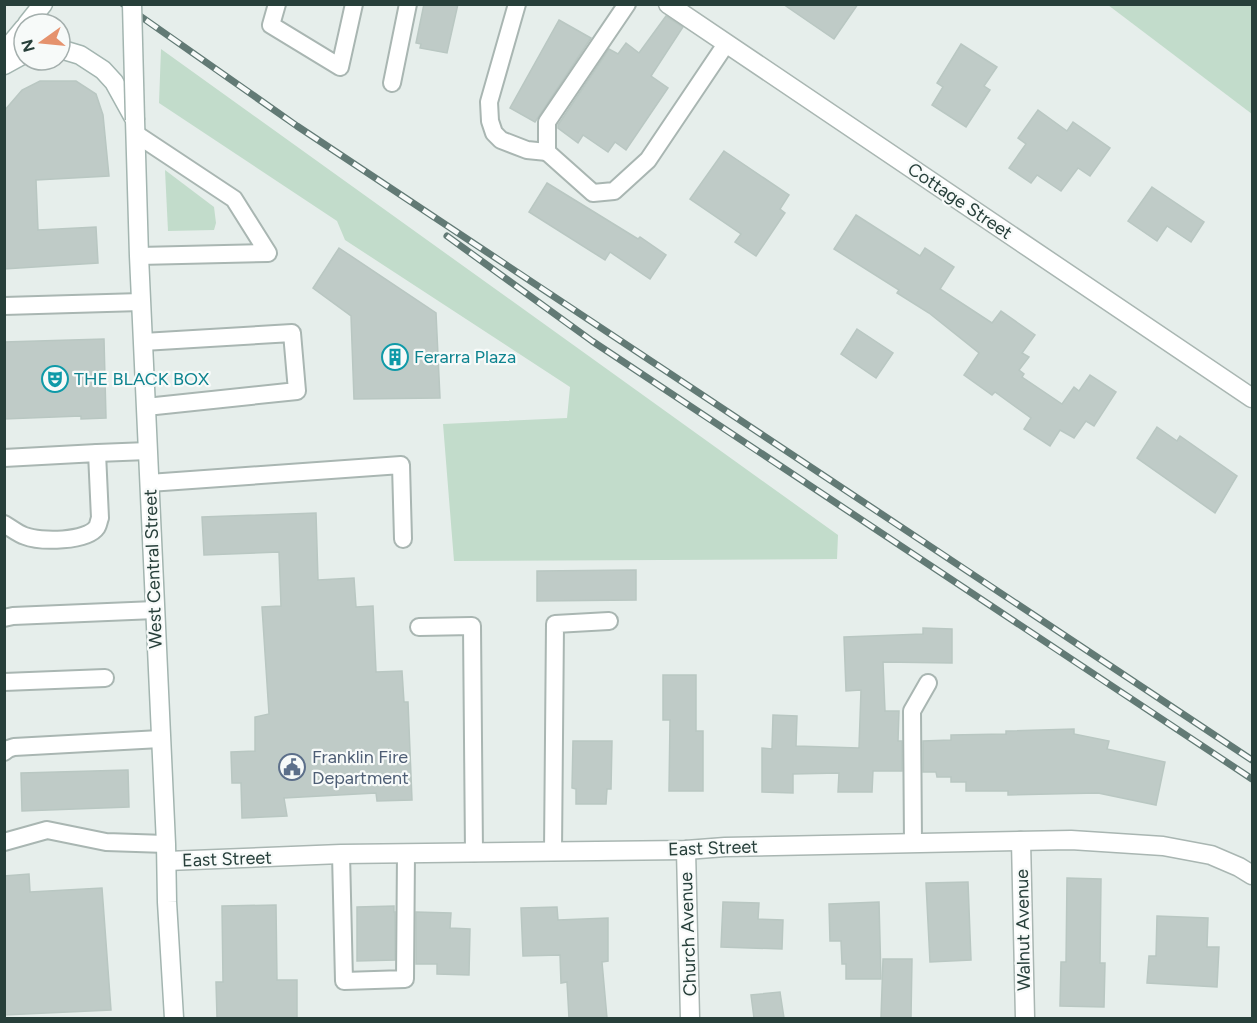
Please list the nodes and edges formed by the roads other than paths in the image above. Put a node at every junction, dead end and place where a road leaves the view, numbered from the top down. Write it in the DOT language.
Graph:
graph roads {
  1 [pos="132,4"];
  2 [pos="277,4"];
  3 [pos="354,4"];
  4 [pos="408,4"];
  5 [pos="517,4"];
  6 [pos="627,4"];
  7 [pos="668,4"];
  8 [pos="726,44"];
  9 [pos="72,53"];
  10 [pos="392,82"];
  11 [pos="135,127"];
  12 [pos="547,152"];
  13 [pos="139,256"];
  14 [pos="141,302"];
  15 [pos="4,306"];
  16 [pos="143,342"];
  17 [pos="1252,398"];
  18 [pos="146,407"];
  19 [pos="148,451"];
  20 [pos="97,453"];
  21 [pos="4,458"];
  22 [pos="149,483"];
  23 [pos="4,524"];
  24 [pos="403,539"];
  25 [pos="155,610"];
  26 [pos="4,618"];
  27 [pos="609,621"];
  28 [pos="419,627"];
  29 [pos="105,678"];
  30 [pos="4,682"];
  31 [pos="928,683"];
  32 [pos="160,739"];
  33 [pos="4,752"];
  34 [pos="1021,841"];
  35 [pos="4,842"];
  36 [pos="913,843"];
  37 [pos="686,850"];
  38 [pos="167,852"];
  39 [pos="553,852"];
  40 [pos="474,853"];
  41 [pos="341,854"];
  42 [pos="406,854"];
  43 [pos="1252,875"];
  44 [pos="174,1018"];
  45 [pos="690,1018"];
  46 [pos="1025,1018"];
  1 -- 11 [label="street, West Central Street, bridge"];
  2 -- 3 [label="lane"];
  4 -- 10 [label="lane"];
  5 -- 12 [label="lane"];
  6 -- 12 [label="lane"];
  7 -- 8 [label="street, Cottage Street"];
  8 -- 12 [label="lane"];
  8 -- 17 [label="street, Cottage Street"];
  9 -- 11 [label="street, West Central Street"];
  11 -- 13 [label="street, West Central Street"];
  11 -- 13 [label="lane"];
  13 -- 14 [label="street, West Central Street"];
  14 -- 15 [label="lane"];
  14 -- 16 [label="street, West Central Street"];
  16 -- 18 [label="street, West Central Street"];
  16 -- 18 [label="lane"];
  18 -- 19 [label="street, West Central Street"];
  19 -- 20 [label="lane"];
  19 -- 22 [label="street, West Central Street"];
  20 -- 21 [label="lane"];
  20 -- 23 [label="lane"];
  22 -- 24 [label="lane"];
  22 -- 25 [label="street, West Central Street"];
  25 -- 26 [label="lane"];
  25 -- 32 [label="street, West Central Street"];
  27 -- 39 [label="lane"];
  28 -- 40 [label="lane"];
  29 -- 30 [label="lane"];
  31 -- 36 [label="lane"];
  32 -- 33 [label="lane"];
  32 -- 38 [label="street, West Central Street"];
  34 -- 36 [label="street, East Street"];
  34 -- 43 [label="street, East Street"];
  34 -- 46 [label="street, Walnut Avenue"];
  35 -- 38 [label="lane"];
  36 -- 37 [label="street, East Street"];
  37 -- 39 [label="street, East Street"];
  37 -- 45 [label="street, Church Avenue"];
  38 -- 41 [label="street, East Street"];
  38 -- 44 [label="street, West Central Street"];
  39 -- 40 [label="street, East Street"];
  40 -- 42 [label="street, East Street"];
  41 -- 42 [label="street, East Street"];
  41 -- 42 [label="lane"];
}
